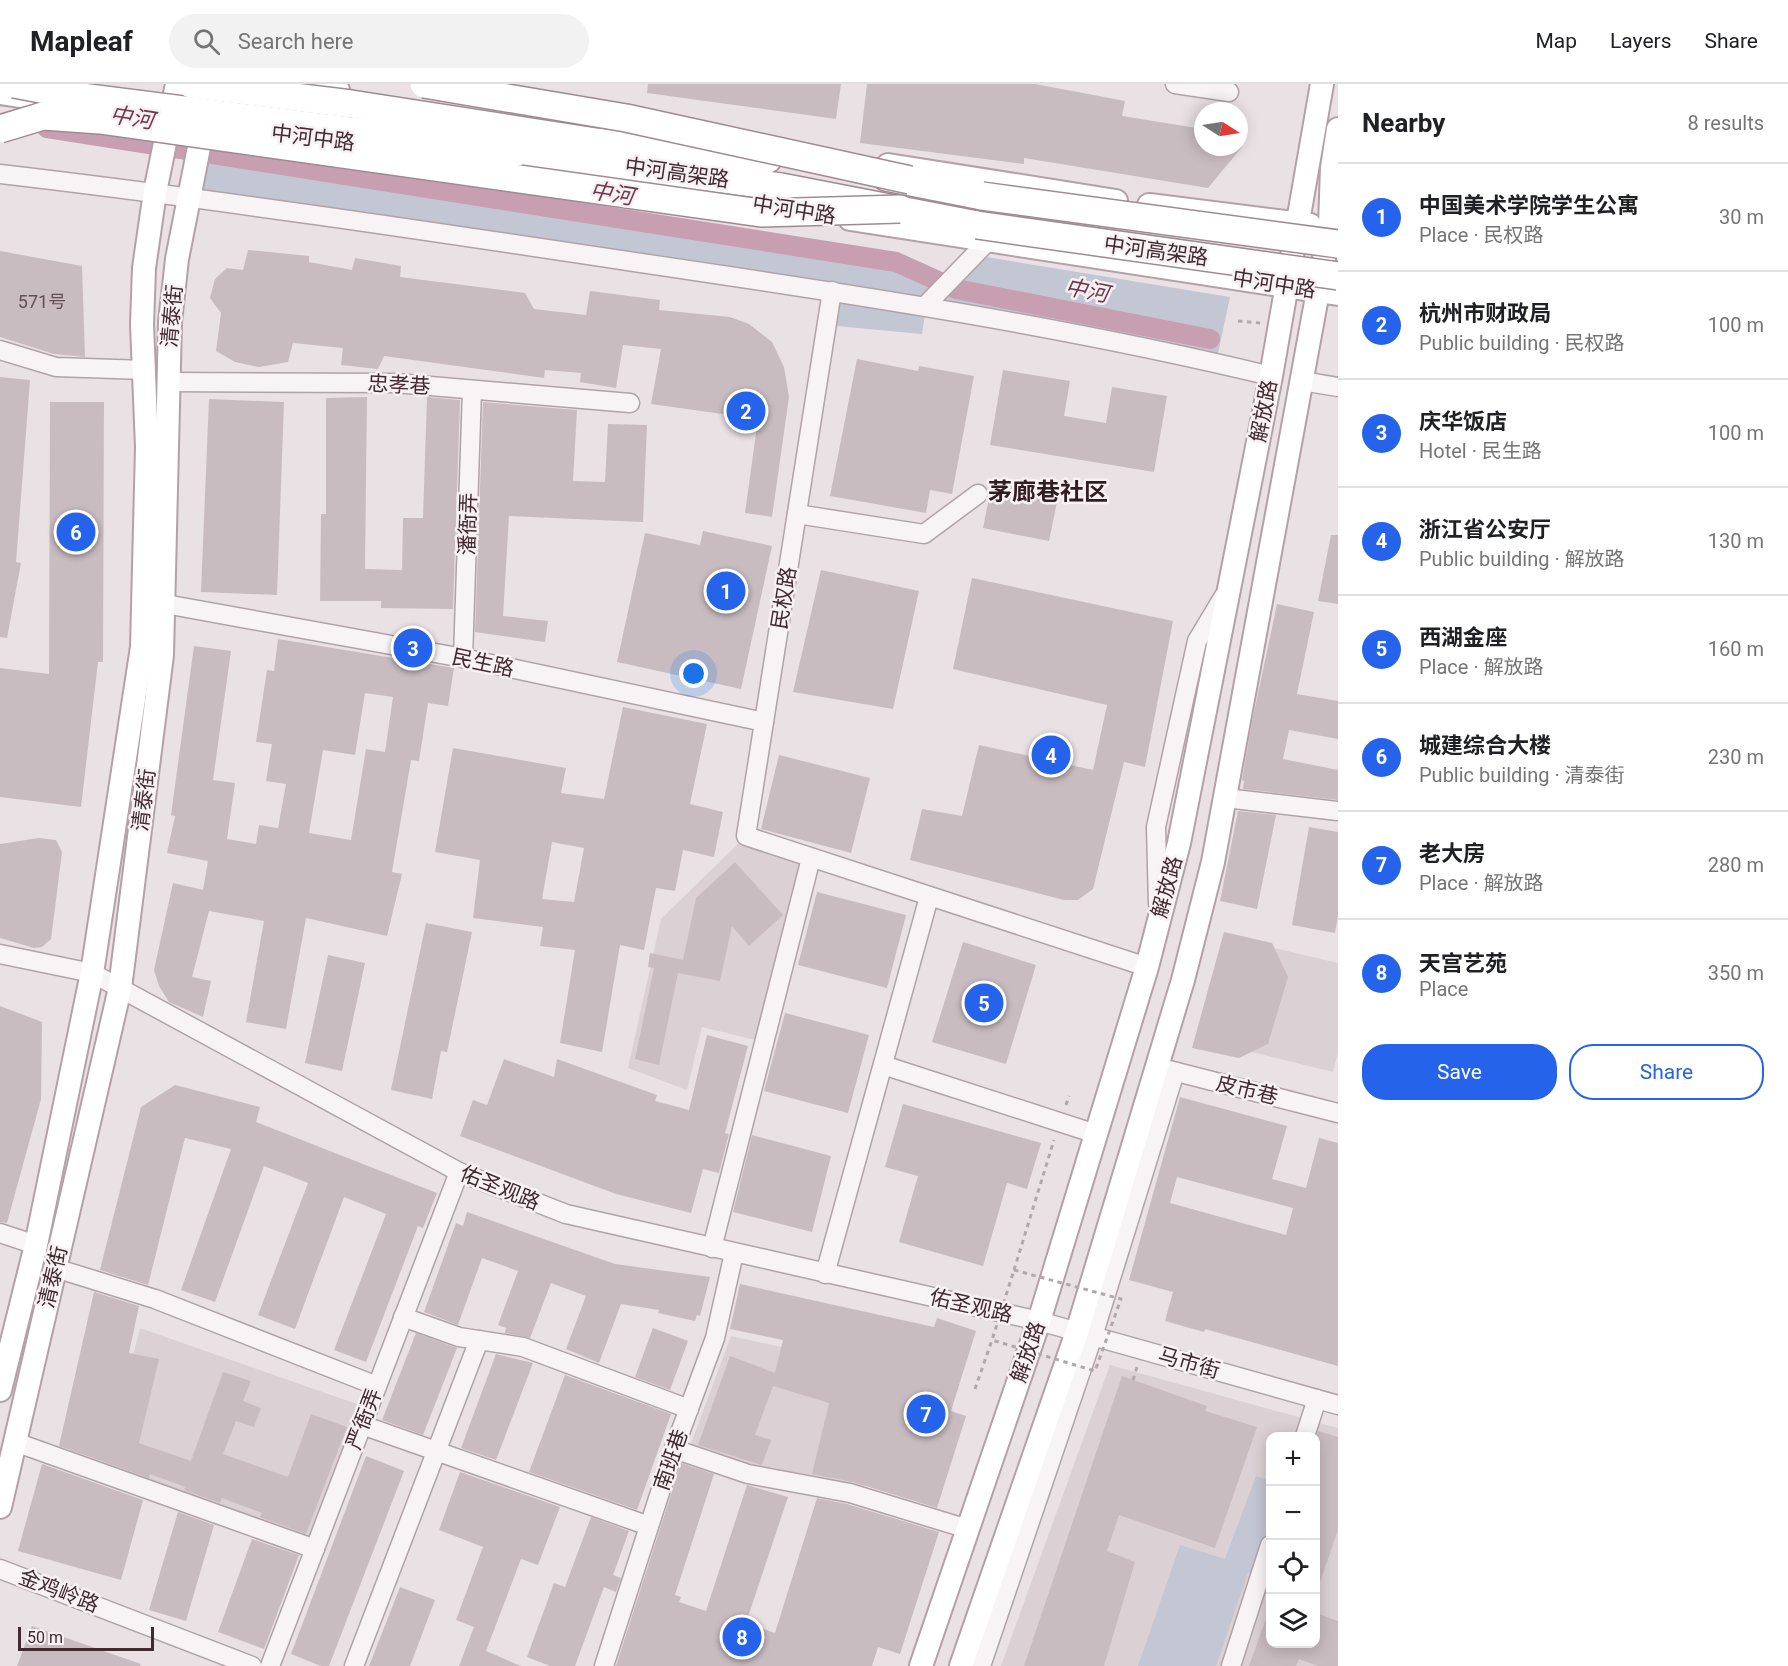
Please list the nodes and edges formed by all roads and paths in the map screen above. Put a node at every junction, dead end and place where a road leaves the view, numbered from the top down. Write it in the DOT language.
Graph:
graph roads {
  1 [pos="14,84"];
  2 [pos="177,84"];
  3 [pos="191,84"];
  4 [pos="214,84"];
  5 [pos="302,84"];
  6 [pos="424,84"];
  7 [pos="516,84"];
  8 [pos="1175,84"];
  9 [pos="1322,84"];
  10 [pos="1229,92"];
  11 [pos="0,93"];
  12 [pos="511,116"];
  13 [pos="167,126"];
  14 [pos="0,129"];
  15 [pos="1338,129"];
  16 [pos="202,131"];
  17 [pos="0,174"];
  18 [pos="910,180"];
  19 [pos="157,184"];
  20 [pos="190,190"];
  21 [pos="900,209"];
  22 [pos="1297,224"];
  23 [pos="1335,232"];
  24 [pos="989,240"];
  25 [pos="1287,286"];
  26 [pos="1331,287"];
  27 [pos="832,291"];
  28 [pos="926,305"];
  29 [pos="1238,321"];
  30 [pos="1268,324"];
  31 [pos="0,350"];
  32 [pos="145,370"];
  33 [pos="1271,376"];
  34 [pos="1302,381"];
  35 [pos="167,382"];
  36 [pos="1338,387"];
  37 [pos="472,390"];
  38 [pos="630,403"];
  39 [pos="978,494"];
  40 [pos="797,514"];
  41 [pos="165,604"];
  42 [pos="463,658"];
  43 [pos="764,722"];
  44 [pos="1225,798"];
  45 [pos="1338,811"];
  46 [pos="811,858"];
  47 [pos="929,897"];
  48 [pos="0,954"];
  49 [pos="1147,967"];
  50 [pos="92,973"];
  51 [pos="120,988"];
  52 [pos="882,1065"];
  53 [pos="1165,1069"];
  54 [pos="1338,1113"];
  55 [pos="1096,1134"];
  56 [pos="1053,1143"];
  57 [pos="459,1172"];
  58 [pos="0,1233"];
  59 [pos="36,1245"];
  60 [pos="712,1248"];
  61 [pos="734,1253"];
  62 [pos="55,1268"];
  63 [pos="1014,1270"];
  64 [pos="825,1274"];
  65 [pos="403,1317"];
  66 [pos="1039,1321"];
  67 [pos="1085,1334"];
  68 [pos="479,1340"];
  69 [pos="992,1340"];
  70 [pos="377,1386"];
  71 [pos="975,1389"];
  72 [pos="0,1390"];
  73 [pos="1317,1399"];
  74 [pos="1338,1405"];
  75 [pos="689,1408"];
  76 [pos="362,1425"];
  77 [pos="1307,1432"];
  78 [pos="15,1442"];
  79 [pos="674,1449"];
  80 [pos="436,1451"];
  81 [pos="0,1507"];
  82 [pos="649,1526"];
  83 [pos="968,1529"];
  84 [pos="315,1549"];
  85 [pos="1266,1557"];
  86 [pos="0,1569"];
  87 [pos="252,1666"];
  88 [pos="270,1666"];
  89 [pos="354,1666"];
  90 [pos="604,1666"];
  91 [pos="921,1666"];
  92 [pos="961,1666"];
  93 [pos="981,1666"];
  94 [pos="1231,1666"];
  1 -- 21 [label="highway, 中河高架路, bridge"];
  2 -- 13 [label="main road, 清泰街"];
  3 -- 18 [label="highway, 中河高架路, bridge"];
  4 -- 16 [label="main road, 清泰街"];
  5 -- 12 [label="main road"];
  6 -- 18 [label="highway, bridge"];
  7 -- 12 [label="street"];
  8 -- 10 [label="street"];
  9 -- 22 [label="main road, 解放路"];
  11 -- 13 [label="main road, 中河中路"];
  12 -- 22 [label="main road"];
  13 -- 16 [label="main road, 中河中路"];
  13 -- 19 [label="main road, 清泰街"];
  14 -- 21 [label="highway, bridge"];
  15 -- 23 [label="main road, 解放路"];
  16 -- 20 [label="main road, 清泰街"];
  16 -- 24 [label="main road, 中河中路"];
  17 -- 19 [label="street"];
  18 -- 23 [label="highway, 中河高架路, bridge"];
  19 -- 20 [label="street"];
  19 -- 32 [label="main road, 清泰街"];
  20 -- 27 [label="street"];
  20 -- 35 [label="main road, 清泰街"];
  21 -- 26 [label="highway, 中河高架路, bridge"];
  22 -- 23 [label="main road"];
  22 -- 25 [label="main road, 解放路"];
  23 -- 26 [label="main road, 解放路"];
  24 -- 25 [label="main road, 中河中路"];
  24 -- 28 [label="street"];
  25 -- 26 [label="main road, 中河中路"];
  25 -- 33 [label="main road, 解放路"];
  26 -- 34 [label="main road, 解放路"];
  27 -- 28 [label="street"];
  27 -- 40 [label="street, 民权路"];
  28 -- 33 [label="street"];
  29 -- 30 [label="path"];
  31 -- 32 [label="street"];
  32 -- 50 [label="main road, 清泰街"];
  33 -- 49 [label="main road, 解放路"];
  34 -- 36 [label="street"];
  34 -- 44 [label="main road, 解放路"];
  35 -- 37 [label="street, 忠孝巷"];
  35 -- 41 [label="main road, 清泰街"];
  37 -- 38 [label="street, 忠孝巷"];
  37 -- 42 [label="street, 潘衙弄"];
  39 -- 40 [label="street"];
  40 -- 43 [label="street, 民权路"];
  41 -- 42 [label="street, 民生路"];
  41 -- 51 [label="main road, 清泰街"];
  42 -- 43 [label="street, 民生路"];
  43 -- 46 [label="street, 民权路"];
  44 -- 45 [label="street"];
  44 -- 53 [label="main road, 解放路"];
  46 -- 47 [label="street"];
  46 -- 60 [label="street"];
  47 -- 49 [label="street"];
  47 -- 52 [label="street"];
  48 -- 50 [label="street, 佑圣观路"];
  49 -- 55 [label="main road, 解放路"];
  50 -- 51 [label="street, 佑圣观路"];
  50 -- 59 [label="main road, 清泰街"];
  51 -- 57 [label="street, 佑圣观路"];
  51 -- 62 [label="main road, 清泰街"];
  52 -- 55 [label="street"];
  52 -- 64 [label="street"];
  53 -- 54 [label="street, 皮市巷"];
  53 -- 67 [label="main road, 解放路"];
  55 -- 66 [label="main road, 解放路"];
  56 -- 63 [label="path"];
  57 -- 60 [label="street, 佑圣观路"];
  57 -- 65 [label="street, 严衙弄"];
  58 -- 59 [label="street"];
  59 -- 72 [label="main road, 清泰街"];
  60 -- 61 [label="street, 佑圣观路"];
  61 -- 64 [label="street, 佑圣观路"];
  61 -- 75 [label="street, 南班巷"];
  62 -- 70 [label="street"];
  62 -- 78 [label="main road, 清泰街"];
  63 -- 69 [label="path, bridge"];
  63 -- 69 [label="path, bridge"];
  64 -- 66 [label="street, 佑圣观路"];
  65 -- 68 [label="street"];
  65 -- 70 [label="street, 严衙弄"];
  66 -- 67 [label="street, 马市街"];
  66 -- 83 [label="main road, 解放路"];
  67 -- 73 [label="street, 马市街"];
  67 -- 92 [label="main road, 解放路"];
  67 -- 93 [label="street"];
  68 -- 75 [label="street"];
  68 -- 80 [label="street"];
  69 -- 71 [label="path"];
  70 -- 76 [label="street, 严衙弄"];
  73 -- 74 [label="street, 马市街"];
  73 -- 77 [label="street"];
  75 -- 79 [label="street, 南班巷"];
  76 -- 80 [label="street"];
  76 -- 84 [label="street, 严衙弄"];
  78 -- 81 [label="main road, 清泰街"];
  78 -- 84 [label="street"];
  79 -- 82 [label="street, 南班巷"];
  79 -- 83 [label="street"];
  80 -- 82 [label="street"];
  80 -- 89 [label="street"];
  82 -- 90 [label="street, 南班巷"];
  83 -- 91 [label="main road, 解放路"];
  84 -- 88 [label="street, 严衙弄"];
  85 -- 94 [label="street"];
  86 -- 87 [label="street, 金鸡岭路"];
}
